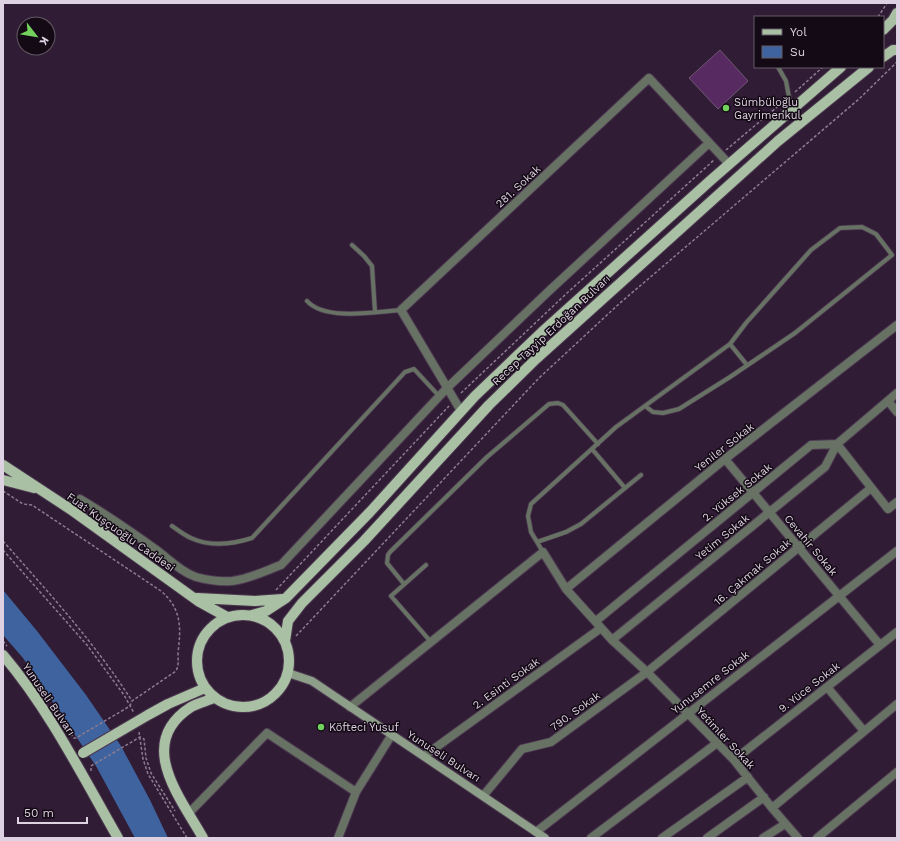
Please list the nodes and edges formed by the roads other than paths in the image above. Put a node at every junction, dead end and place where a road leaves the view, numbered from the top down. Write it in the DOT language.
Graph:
graph roads {
  1 [pos="897,13"];
  2 [pos="884,29"];
  3 [pos="897,50"];
  4 [pos="884,56"];
  5 [pos="779,68"];
  6 [pos="840,68"];
  7 [pos="868,68"];
  8 [pos="792,110"];
  9 [pos="709,142"];
  10 [pos="729,164"];
  11 [pos="352,244"];
  12 [pos="307,301"];
  13 [pos="401,310"];
  14 [pos="375,312"];
  15 [pos="895,330"];
  16 [pos="730,344"];
  17 [pos="747,365"];
  18 [pos="447,388"];
  19 [pos="897,393"];
  20 [pos="440,396"];
  21 [pos="888,401"];
  22 [pos="645,406"];
  23 [pos="461,411"];
  24 [pos="897,412"];
  25 [pos="598,444"];
  26 [pos="837,444"];
  27 [pos="592,449"];
  28 [pos="725,459"];
  29 [pos="3,465"];
  30 [pos="641,475"];
  31 [pos="3,480"];
  32 [pos="625,488"];
  33 [pos="871,488"];
  34 [pos="42,490"];
  35 [pos="753,493"];
  36 [pos="897,502"];
  37 [pos="70,509"];
  38 [pos="769,512"];
  39 [pos="172,526"];
  40 [pos="537,542"];
  41 [pos="798,548"];
  42 [pos="897,551"];
  43 [pos="543,552"];
  44 [pos="426,565"];
  45 [pos="404,584"];
  46 [pos="566,589"];
  47 [pos="839,596"];
  48 [pos="194,598"];
  49 [pos="284,599"];
  50 [pos="252,615"];
  51 [pos="227,616"];
  52 [pos="596,622"];
  53 [pos="602,628"];
  54 [pos="897,632"];
  55 [pos="290,639"];
  56 [pos="612,640"];
  57 [pos="431,642"];
  58 [pos="880,645"];
  59 [pos="3,655"];
  60 [pos="647,672"];
  61 [pos="288,673"];
  62 [pos="827,687"];
  63 [pos="205,688"];
  64 [pos="214,698"];
  65 [pos="897,704"];
  66 [pos="350,707"];
  67 [pos="688,713"];
  68 [pos="864,731"];
  69 [pos="391,736"];
  70 [pos="717,743"];
  71 [pos="424,756"];
  72 [pos="73,759"];
  73 [pos="734,760"];
  74 [pos="897,772"];
  75 [pos="748,777"];
  76 [pos="356,792"];
  77 [pos="483,796"];
  78 [pos="764,797"];
  79 [pos="772,808"];
  80 [pos="190,813"];
  81 [pos="786,824"];
  82 [pos="536,832"];
  83 [pos="118,838"];
  84 [pos="203,838"];
  85 [pos="338,838"];
  86 [pos="545,838"];
  87 [pos="591,838"];
  88 [pos="662,838"];
  89 [pos="707,838"];
  90 [pos="763,838"];
  91 [pos="798,838"];
  92 [pos="817,838"];
  1 -- 2 [label="main road"];
  3 -- 4 [label="main road"];
  5 -- 8 [label="lane"];
  6 -- 8 [label="main road, Recep Tayyip Erdoğan Bulvarı"];
  7 -- 55 [label="main road, Recep Tayyip Erdoğan Bulvarı"];
  8 -- 10 [label="main road, Recep Tayyip Erdoğan Bulvarı"];
  9 -- 10 [label="street, 281. Sokak"];
  9 -- 13 [label="street, 281. Sokak"];
  9 -- 18 [label="street"];
  10 -- 23 [label="main road, Recep Tayyip Erdoğan Bulvarı"];
  11 -- 14 [label="lane"];
  12 -- 14 [label="lane"];
  13 -- 14 [label="lane"];
  13 -- 18 [label="street"];
  15 -- 28 [label="street, Yeniler Sokak"];
  16 -- 17 [label="lane"];
  16 -- 17 [label="lane"];
  16 -- 22 [label="lane"];
  17 -- 22 [label="lane"];
  18 -- 20 [label="street"];
  18 -- 23 [label="street"];
  19 -- 21 [label="street"];
  20 -- 37 [label="street"];
  20 -- 39 [label="lane"];
  21 -- 24 [label="street"];
  21 -- 26 [label="street"];
  22 -- 25 [label="lane"];
  23 -- 49 [label="main road, Recep Tayyip Erdoğan Bulvarı"];
  25 -- 27 [label="lane"];
  25 -- 45 [label="lane"];
  26 -- 33 [label="street"];
  26 -- 35 [label="street, 2. Yüksek Sokak"];
  26 -- 38 [label="street, Yetim Sokak"];
  27 -- 32 [label="lane"];
  27 -- 40 [label="lane"];
  28 -- 35 [label="street, Cevahir Sokak"];
  28 -- 46 [label="street, Yeniler Sokak"];
  29 -- 34 [label="main road, Fuat Kuşçuoğlu Caddesi"];
  30 -- 32 [label="lane"];
  31 -- 34 [label="main road"];
  32 -- 40 [label="lane"];
  33 -- 36 [label="street"];
  33 -- 41 [label="street, 16. Çakmak Sokak"];
  34 -- 37 [label="main road, Fuat Kuşçuoğlu Caddesi"];
  35 -- 38 [label="street, Cevahir Sokak"];
  35 -- 52 [label="street, 2. Yüksek Sokak"];
  37 -- 48 [label="main road, Fuat Kuşçuoğlu Caddesi"];
  38 -- 41 [label="street, Cevahir Sokak"];
  38 -- 56 [label="street, Yetim Sokak"];
  40 -- 43 [label="lane"];
  41 -- 47 [label="street, Cevahir Sokak"];
  41 -- 60 [label="street, 16. Çakmak Sokak"];
  42 -- 47 [label="street, Yunusemre Sokak"];
  43 -- 46 [label="street, Yetimler Sokak"];
  43 -- 57 [label="street"];
  44 -- 45 [label="lane"];
  45 -- 57 [label="lane"];
  46 -- 52 [label="street, Yetimler Sokak"];
  47 -- 58 [label="street, Cevahir Sokak"];
  47 -- 67 [label="street, Yunusemre Sokak"];
  48 -- 49 [label="main road"];
  48 -- 51 [label="main road, Fuat Kuşçuoğlu Caddesi"];
  49 -- 50 [label="main road, Recep Tayyip Erdoğan Bulvarı"];
  50 -- 51 [label="main road"];
  50 -- 55 [label="main road"];
  51 -- 63 [label="main road"];
  52 -- 53 [label="street, Yetimler Sokak"];
  53 -- 56 [label="street, Yetimler Sokak"];
  53 -- 71 [label="street, 2. Esinti Sokak"];
  54 -- 58 [label="street, 9. Yüce Sokak"];
  55 -- 61 [label="main road"];
  56 -- 60 [label="street, Yetimler Sokak"];
  57 -- 66 [label="street"];
  58 -- 62 [label="street, 9. Yüce Sokak"];
  59 -- 72 [label="main road, Yunuseli Bulvarı"];
  60 -- 67 [label="street, Yetimler Sokak"];
  60 -- 77 [label="street, 790. Sokak"];
  61 -- 64 [label="main road"];
  61 -- 66 [label="main road, Yunuseli Bulvarı"];
  62 -- 68 [label="street"];
  62 -- 73 [label="street, 9. Yüce Sokak"];
  63 -- 64 [label="main road"];
  63 -- 72 [label="main road, bridge"];
  64 -- 80 [label="main road"];
  65 -- 68 [label="street"];
  66 -- 69 [label="main road, Yunuseli Bulvarı"];
  67 -- 70 [label="street, Yetimler Sokak"];
  67 -- 82 [label="street, Yunusemre Sokak"];
  68 -- 79 [label="street"];
  69 -- 71 [label="main road, Yunuseli Bulvarı"];
  69 -- 76 [label="street"];
  70 -- 73 [label="street, Yetimler Sokak"];
  70 -- 87 [label="street"];
  71 -- 77 [label="main road, Yunuseli Bulvarı"];
  72 -- 83 [label="main road, Yunuseli Bulvarı"];
  73 -- 75 [label="street, Yetimler Sokak"];
  74 -- 92 [label="street"];
  75 -- 78 [label="street, Yetimler Sokak"];
  75 -- 88 [label="street"];
  76 -- 80 [label="street"];
  76 -- 85 [label="street"];
  77 -- 82 [label="main road, Yunuseli Bulvarı"];
  78 -- 79 [label="street, Yetimler Sokak"];
  78 -- 89 [label="street"];
  79 -- 81 [label="street, Yetimler Sokak"];
  80 -- 84 [label="main road"];
  81 -- 90 [label="street"];
  81 -- 91 [label="street, Yetimler Sokak"];
  82 -- 86 [label="main road, Yunuseli Bulvarı"];
}
